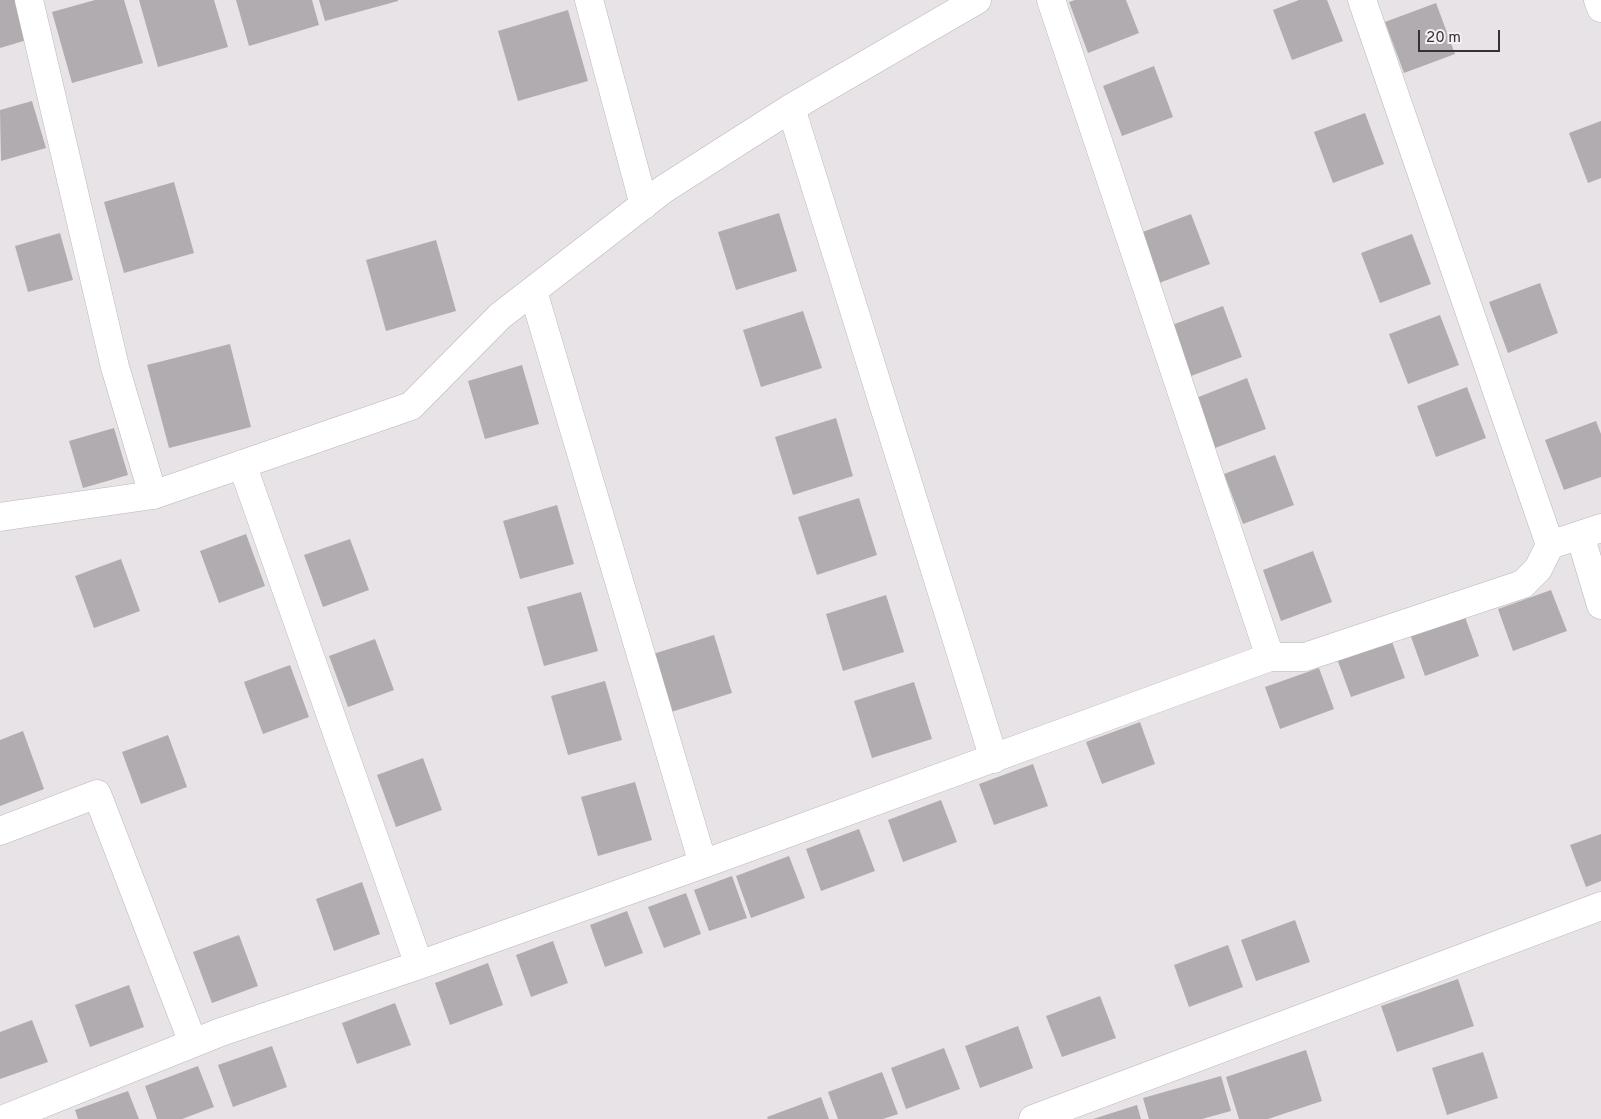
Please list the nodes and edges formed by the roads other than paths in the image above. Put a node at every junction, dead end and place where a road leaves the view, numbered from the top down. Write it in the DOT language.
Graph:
graph roads {
  1 [pos="29,0"];
  2 [pos="589,0"];
  3 [pos="977,0"];
  4 [pos="1051,0"];
  5 [pos="1362,0"];
  6 [pos="1598,0"];
  7 [pos="1601,8"];
  8 [pos="791,108"];
  9 [pos="644,205"];
  10 [pos="533,290"];
  11 [pos="242,464"];
  12 [pos="153,495"];
  13 [pos="0,516"];
  14 [pos="1591,532"];
  15 [pos="1550,545"];
  16 [pos="1601,605"];
  17 [pos="1270,657"];
  18 [pos="994,759"];
  19 [pos="0,831"];
  20 [pos="704,864"];
  21 [pos="1601,906"];
  22 [pos="419,965"];
  23 [pos="193,1043"];
  24 [pos="4,1119"];
  25 [pos="1033,1119"];
  1 -- 12 [label="street"];
  2 -- 9 [label="street"];
  3 -- 8 [label="street"];
  4 -- 17 [label="street"];
  5 -- 15 [label="street"];
  6 -- 7 [label="street"];
  8 -- 9 [label="street"];
  8 -- 18 [label="street"];
  9 -- 10 [label="street"];
  10 -- 11 [label="street"];
  10 -- 20 [label="street"];
  11 -- 12 [label="street"];
  11 -- 22 [label="street"];
  12 -- 13 [label="street"];
  14 -- 15 [label="street"];
  14 -- 16 [label="street"];
  15 -- 17 [label="street"];
  17 -- 18 [label="street"];
  18 -- 20 [label="street"];
  19 -- 23 [label="street"];
  20 -- 22 [label="street"];
  21 -- 25 [label="street"];
  22 -- 23 [label="street"];
  23 -- 24 [label="street"];
}
